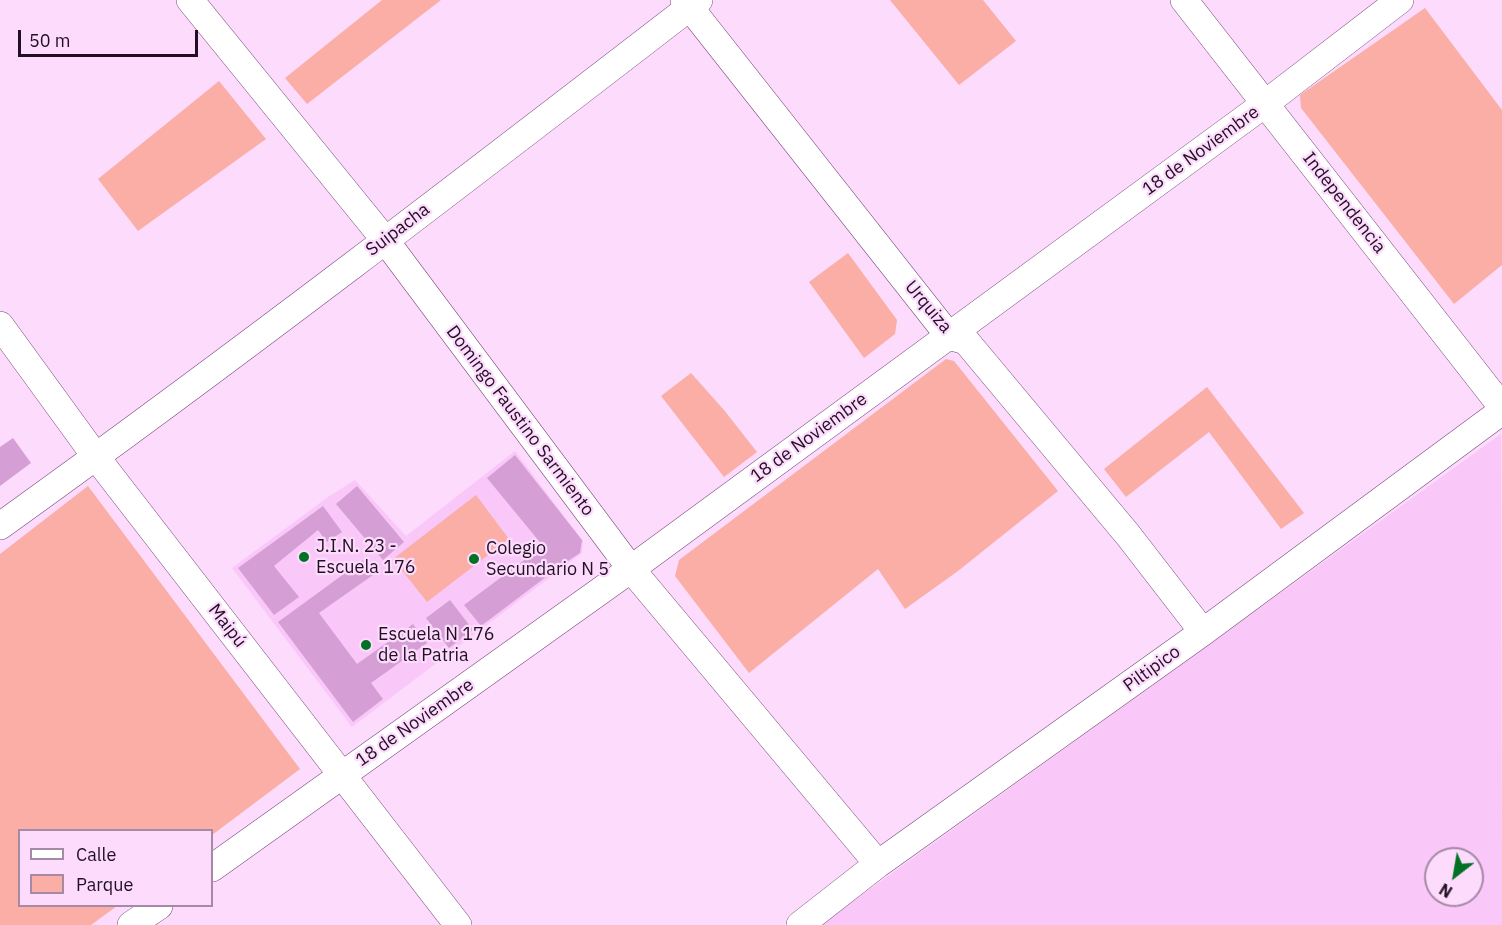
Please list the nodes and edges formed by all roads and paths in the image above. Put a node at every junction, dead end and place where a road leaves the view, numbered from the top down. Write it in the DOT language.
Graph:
graph roads {
  1 [pos="190,0"];
  2 [pos="1184,0"];
  3 [pos="1400,0"];
  4 [pos="691,2"];
  5 [pos="1266,104"];
  6 [pos="385,240"];
  7 [pos="0,325"];
  8 [pos="949,336"];
  9 [pos="1502,409"];
  10 [pos="96,457"];
  11 [pos="0,526"];
  12 [pos="631,569"];
  13 [pos="1203,632"];
  14 [pos="342,774"];
  15 [pos="878,864"];
  16 [pos="213,867"];
  17 [pos="158,907"];
  18 [pos="131,925"];
  19 [pos="458,925"];
  20 [pos="800,925"];
  1 -- 6 [label="street, Domingo Faustino Sarmiento"];
  2 -- 5 [label="street, Independencia"];
  3 -- 5 [label="street, 18 de Noviembre"];
  4 -- 6 [label="street, Suipacha"];
  4 -- 8 [label="street, Urquiza"];
  5 -- 8 [label="street, 18 de Noviembre"];
  5 -- 9 [label="street, Independencia"];
  6 -- 10 [label="street, Suipacha"];
  6 -- 12 [label="street, Domingo Faustino Sarmiento"];
  7 -- 10 [label="street, Maipú"];
  8 -- 12 [label="street, 18 de Noviembre"];
  8 -- 13 [label="street, Urquiza"];
  9 -- 13 [label="street, Piltipico"];
  10 -- 11 [label="street, Suipacha"];
  10 -- 14 [label="street, Maipú"];
  12 -- 14 [label="street, 18 de Noviembre"];
  12 -- 15 [label="street, Domingo Faustino Sarmiento"];
  13 -- 15 [label="street, Piltipico"];
  14 -- 16 [label="street, 18 de Noviembre"];
  14 -- 19 [label="street, Maipú"];
  15 -- 20 [label="street, Piltipico"];
  17 -- 18 [label="street"];
}
